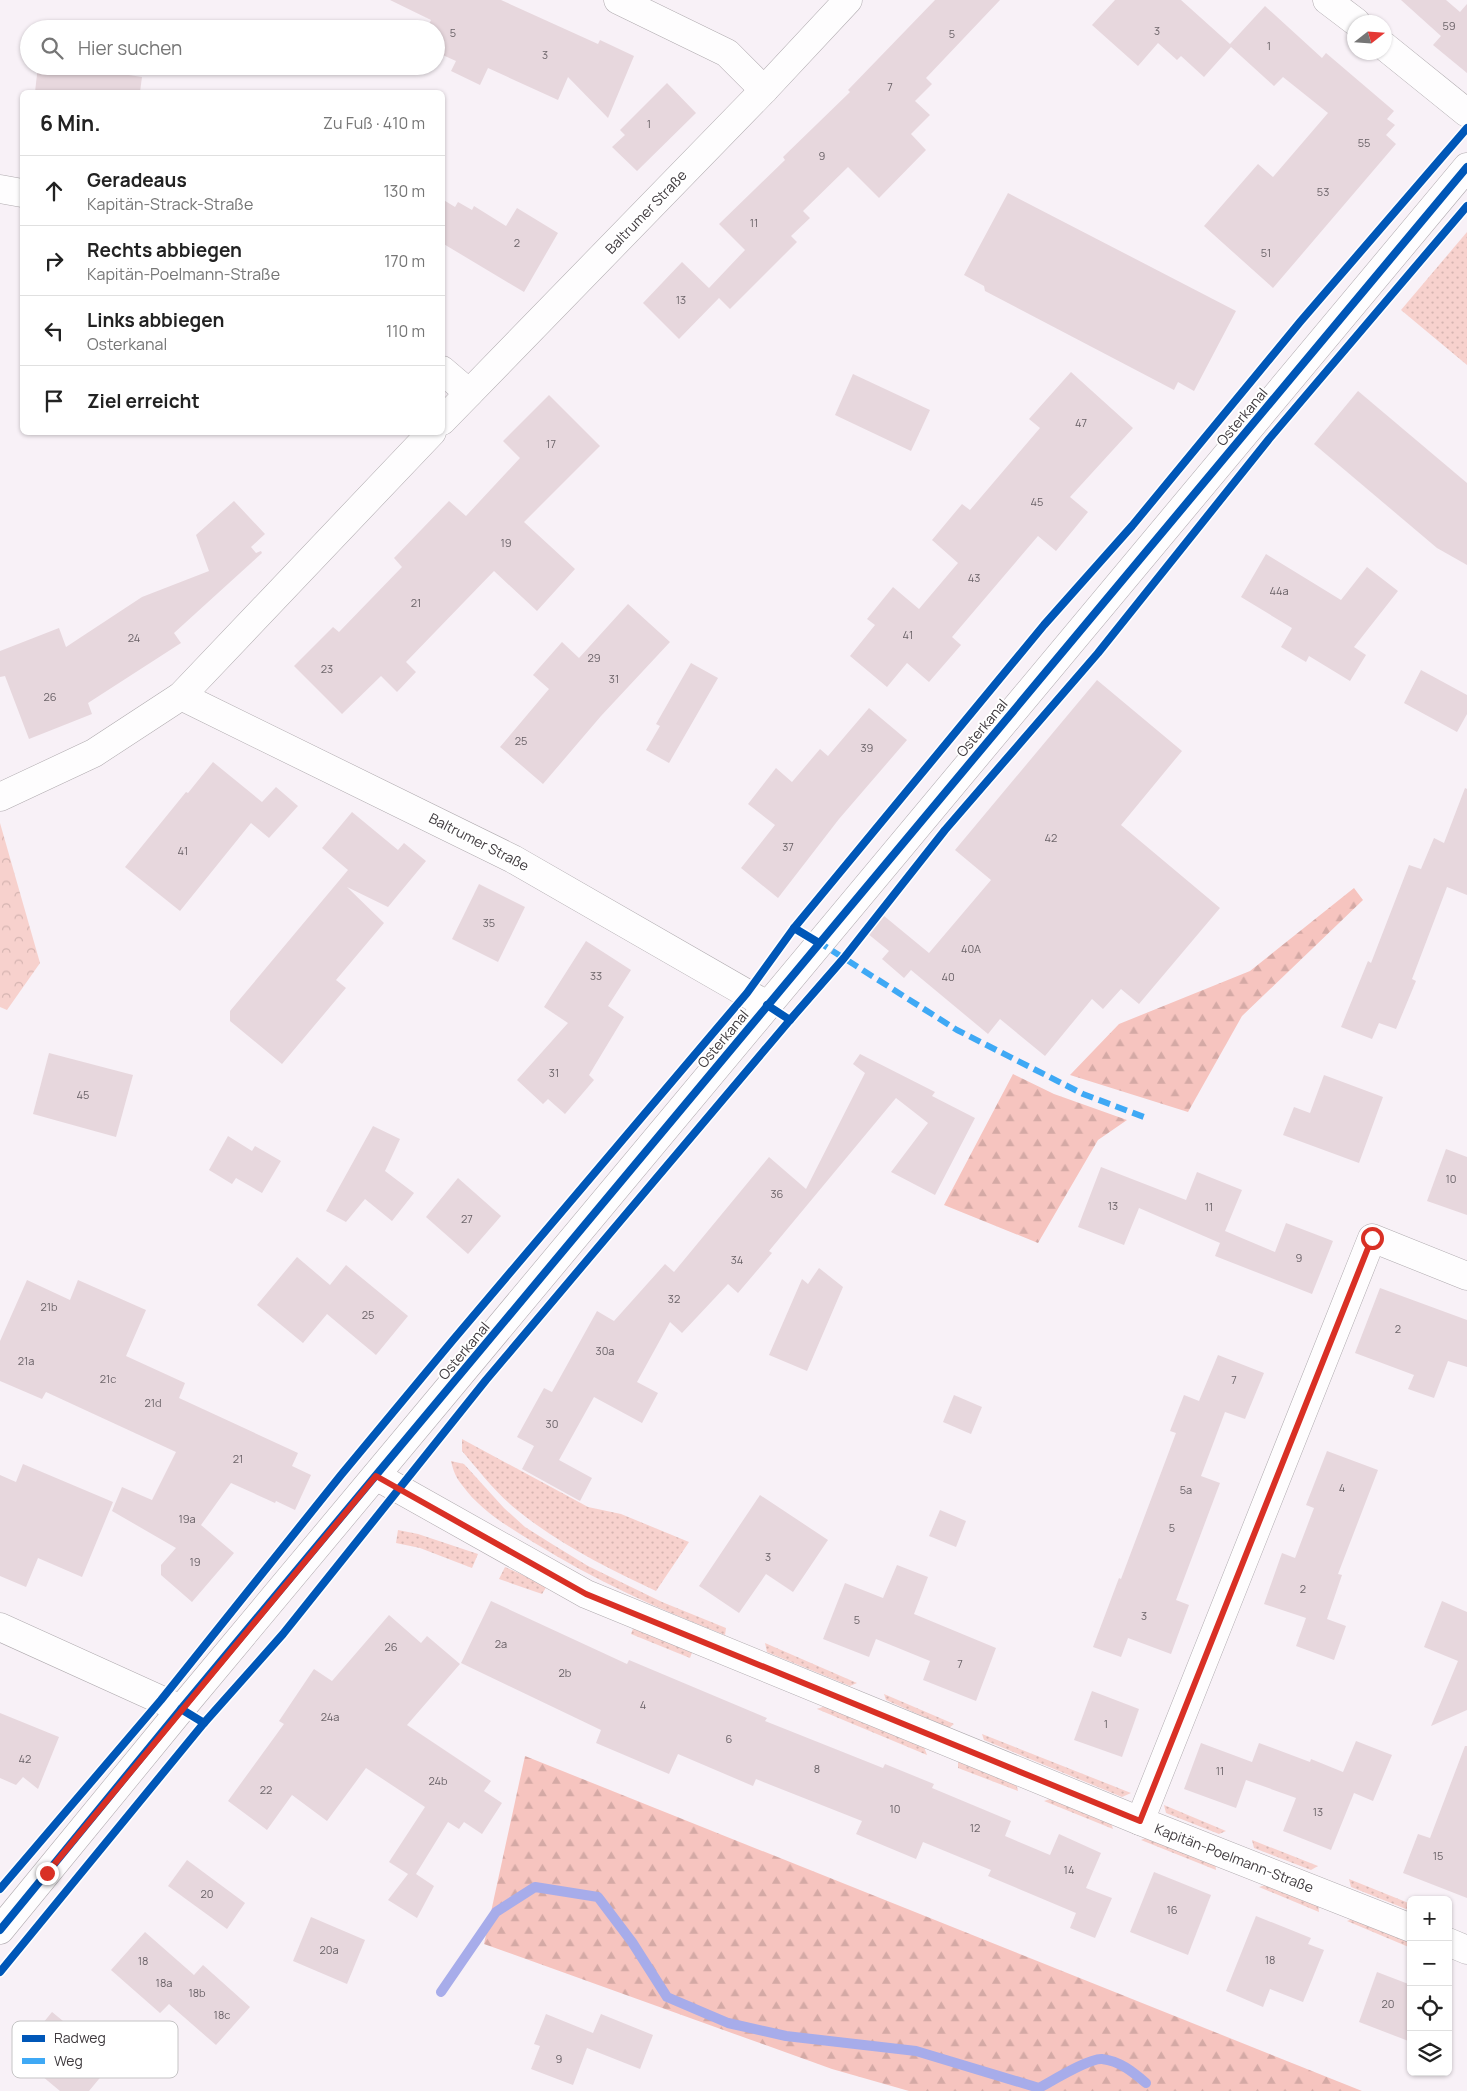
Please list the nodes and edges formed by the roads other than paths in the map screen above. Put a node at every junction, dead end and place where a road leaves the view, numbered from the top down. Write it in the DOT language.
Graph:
graph roads {
  1 [pos="618,0"];
  2 [pos="848,0"];
  3 [pos="1327,0"];
  4 [pos="1347,15"];
  5 [pos="1392,52"];
  6 [pos="764,90"];
  7 [pos="1467,113"];
  8 [pos="1467,167"];
  9 [pos="0,189"];
  10 [pos="20,193"];
  11 [pos="445,372"];
  12 [pos="470,393"];
  13 [pos="445,419"];
  14 [pos="429,435"];
  15 [pos="182,696"];
  16 [pos="0,797"];
  17 [pos="767,1005"];
  18 [pos="1467,1276"];
  19 [pos="376,1476"];
  20 [pos="0,1627"];
  21 [pos="181,1709"];
  22 [pos="1140,1821"];
  23 [pos="1407,1926"];
  24 [pos="0,1930"];
  25 [pos="1452,1944"];
  26 [pos="1467,1950"];
  1 -- 6 [label="street"];
  2 -- 6 [label="street, Baltrumer Straße"];
  3 -- 4 [label="street"];
  5 -- 7 [label="street"];
  6 -- 12 [label="street, Baltrumer Straße"];
  8 -- 17 [label="street, Osterkanal"];
  9 -- 10 [label="street"];
  11 -- 12 [label="street"];
  12 -- 13 [label="street, Baltrumer Straße"];
  14 -- 15 [label="street"];
  15 -- 16 [label="street"];
  15 -- 17 [label="street, Baltrumer Straße"];
  17 -- 19 [label="street, Osterkanal"];
  18 -- 22 [label="street"];
  19 -- 21 [label="street, Osterkanal"];
  19 -- 22 [label="street, Kapitän-Poelmann-Straße"];
  20 -- 21 [label="street"];
  21 -- 24 [label="street, Osterkanal"];
  22 -- 23 [label="street, Kapitän-Poelmann-Straße"];
  25 -- 26 [label="street"];
}
